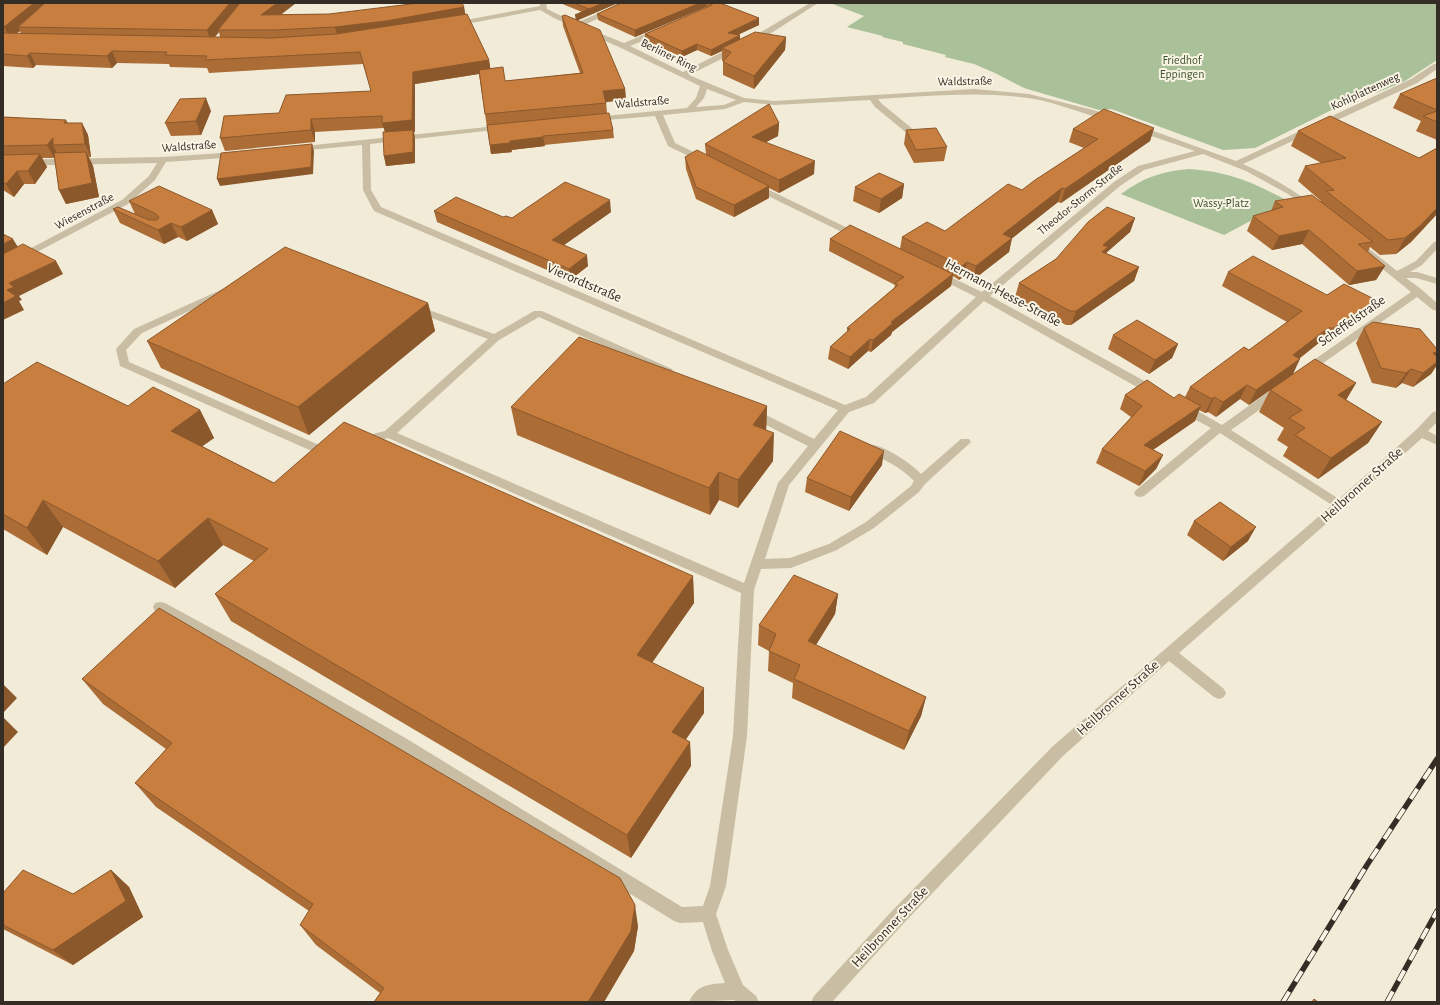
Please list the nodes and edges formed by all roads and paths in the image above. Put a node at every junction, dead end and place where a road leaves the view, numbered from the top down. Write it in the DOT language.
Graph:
graph roads {
  1 [pos="531,3"];
  2 [pos="628,3"];
  3 [pos="815,3"];
  4 [pos="543,5"];
  5 [pos="445,26"];
  6 [pos="576,26"];
  7 [pos="667,28"];
  8 [pos="624,46"];
  9 [pos="1437,66"];
  10 [pos="682,75"];
  11 [pos="704,85"];
  12 [pos="873,98"];
  13 [pos="742,100"];
  14 [pos="690,110"];
  15 [pos="658,113"];
  16 [pos="590,119"];
  17 [pos="515,126"];
  18 [pos="917,138"];
  19 [pos="366,142"];
  20 [pos="288,150"];
  21 [pos="1203,151"];
  22 [pos="241,154"];
  23 [pos="163,160"];
  24 [pos="3,164"];
  25 [pos="1236,164"];
  26 [pos="717,167"];
  27 [pos="744,180"];
  28 [pos="112,210"];
  29 [pos="1318,213"];
  30 [pos="125,216"];
  31 [pos="1346,235"];
  32 [pos="868,242"];
  33 [pos="1437,244"];
  34 [pos="3,267"];
  35 [pos="925,269"];
  36 [pos="1398,275"];
  37 [pos="1437,281"];
  38 [pos="238,284"];
  39 [pos="1418,291"];
  40 [pos="983,296"];
  41 [pos="408,306"];
  42 [pos="1437,308"];
  43 [pos="495,338"];
  44 [pos="677,376"];
  45 [pos="1164,397"];
  46 [pos="1178,404"];
  47 [pos="739,407"];
  48 [pos="845,409"];
  49 [pos="1437,415"];
  50 [pos="829,428"];
  51 [pos="1221,429"];
  52 [pos="1421,432"];
  53 [pos="389,434"];
  54 [pos="843,435"];
  55 [pos="856,441"];
  56 [pos="1437,441"];
  57 [pos="965,442"];
  58 [pos="352,443"];
  59 [pos="816,445"];
  60 [pos="339,446"];
  61 [pos="921,480"];
  62 [pos="1140,493"];
  63 [pos="1340,505"];
  64 [pos="757,564"];
  65 [pos="748,590"];
  66 [pos="160,607"];
  67 [pos="1169,653"];
  68 [pos="1219,693"];
  69 [pos="708,914"];
  70 [pos="743,996"];
  71 [pos="698,1002"];
  72 [pos="820,1002"];
  1 -- 4 [label="street, Berliner Ring"];
  2 -- 6 [label="street"];
  3 -- 10 [label="street"];
  4 -- 5 [label="street"];
  4 -- 6 [label="street, Berliner Ring"];
  6 -- 8 [label="street, Berliner Ring"];
  7 -- 8 [label="street, Berliner Ring"];
  8 -- 10 [label="street, Berliner Ring"];
  9 -- 25 [label="street, Kohlplattenweg"];
  10 -- 11 [label="street, Berliner Ring"];
  11 -- 13 [label="street, Berliner Ring"];
  11 -- 14 [label="street, Berliner Ring"];
  12 -- 13 [label="street, Waldstraße"];
  12 -- 18 [label="street"];
  12 -- 21 [label="street, Waldstraße"];
  13 -- 14 [label="street, Waldstraße"];
  14 -- 15 [label="street, Waldstraße"];
  15 -- 16 [label="street, Waldstraße"];
  15 -- 26 [label="street"];
  17 -- 19 [label="street"];
  19 -- 20 [label="street"];
  19 -- 48 [label="street, Vierordtstraße"];
  21 -- 25 [label="street"];
  21 -- 40 [label="street, Theodor-Storm-Straße"];
  22 -- 23 [label="street, Waldstraße"];
  23 -- 24 [label="street, Waldstraße"];
  23 -- 28 [label="street, Wiesenstraße"];
  25 -- 29 [label="street"];
  27 -- 32 [label="street"];
  28 -- 30 [label="street"];
  28 -- 34 [label="street, Wiesenstraße"];
  31 -- 36 [label="street"];
  33 -- 36 [label="street"];
  35 -- 40 [label="street, Hermann-Hesse-Straße"];
  36 -- 37 [label="street"];
  36 -- 39 [label="street"];
  38 -- 60 [label="street"];
  39 -- 42 [label="street"];
  39 -- 51 [label="street, Scheffelstraße"];
  40 -- 45 [label="street, Hermann-Hesse-Straße"];
  40 -- 48 [label="street, Theodor-Storm-Straße"];
  41 -- 43 [label="street"];
  43 -- 44 [label="street"];
  43 -- 53 [label="street"];
  46 -- 51 [label="street"];
  47 -- 59 [label="street"];
  48 -- 50 [label="street"];
  49 -- 52 [label="street, Heilbronner Straße"];
  50 -- 54 [label="street"];
  50 -- 59 [label="street"];
  51 -- 62 [label="street, Scheffelstraße"];
  51 -- 63 [label="street"];
  52 -- 56 [label="street"];
  52 -- 63 [label="street, Heilbronner Straße"];
  53 -- 58 [label="street"];
  53 -- 65 [label="street"];
  55 -- 61 [label="street"];
  57 -- 61 [label="street"];
  59 -- 64 [label="street"];
  61 -- 64 [label="street"];
  63 -- 67 [label="street, Heilbronner Straße"];
  64 -- 65 [label="street"];
  65 -- 69 [label="street"];
  66 -- 69 [label="street"];
  67 -- 68 [label="street"];
  67 -- 72 [label="street, Heilbronner Straße"];
  69 -- 70 [label="street"];
  70 -- 71 [label="street"];
}
